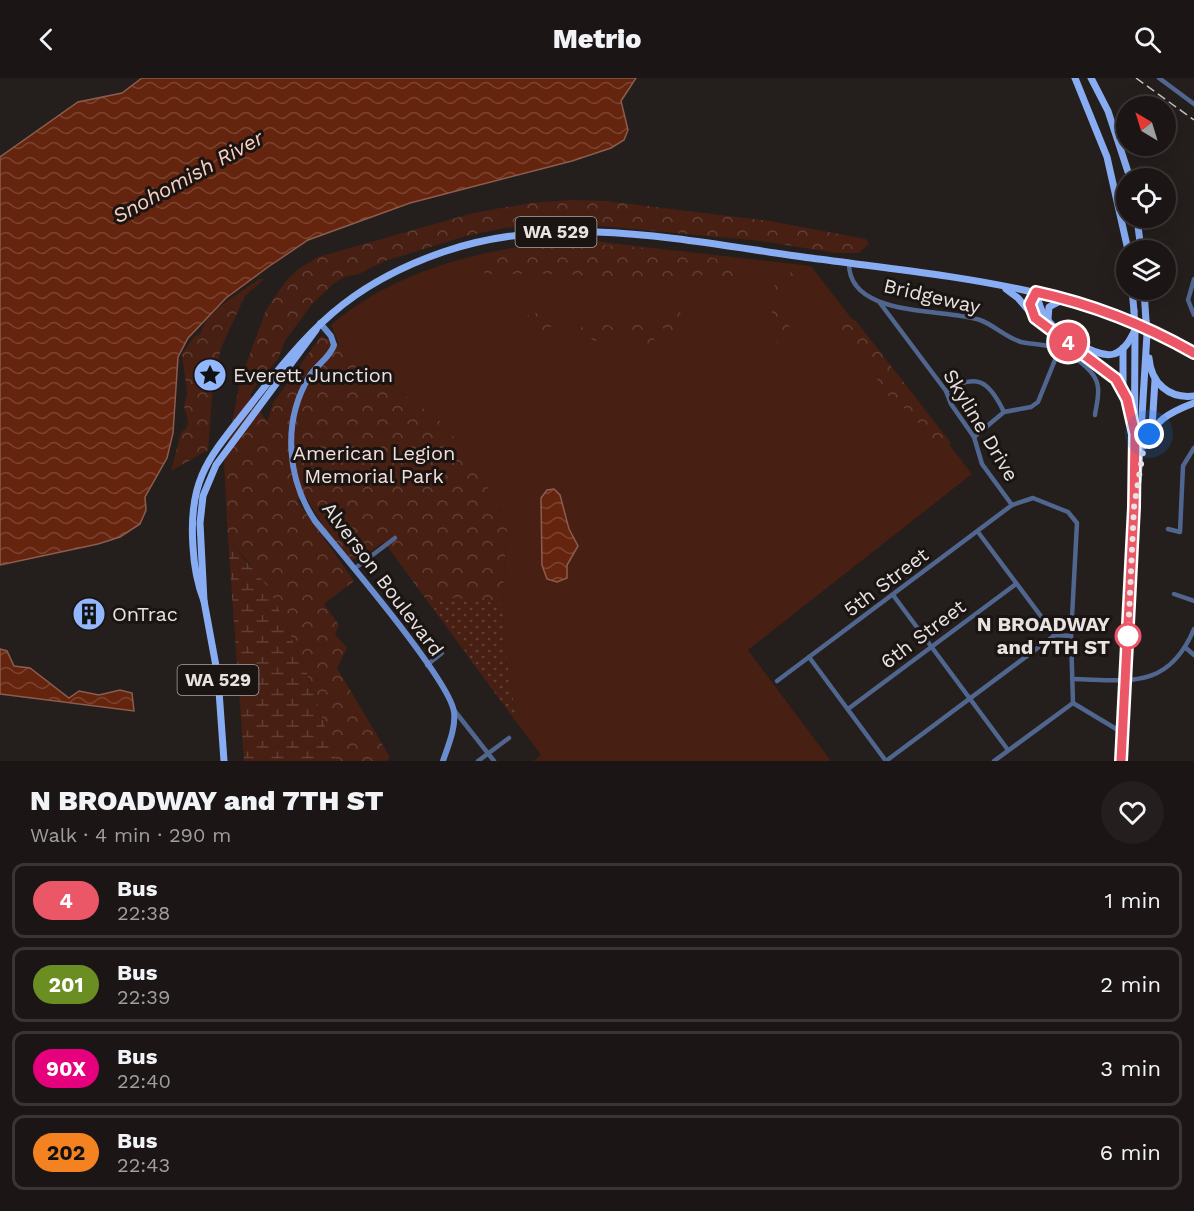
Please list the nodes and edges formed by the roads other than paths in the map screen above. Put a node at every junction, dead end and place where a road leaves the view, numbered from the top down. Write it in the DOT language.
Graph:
graph roads {
  1 [pos="1075,78"];
  2 [pos="1091,78"];
  3 [pos="1159,78"];
  4 [pos="1194,104"];
  5 [pos="1127,168"];
  6 [pos="1126,240"];
  7 [pos="849,263"];
  8 [pos="1194,279"];
  9 [pos="1001,286"];
  10 [pos="1036,292"];
  11 [pos="1065,299"];
  12 [pos="1133,300"];
  13 [pos="1145,300"];
  14 [pos="880,303"];
  15 [pos="1194,315"];
  16 [pos="1035,318"];
  17 [pos="320,322"];
  18 [pos="1049,322"];
  19 [pos="1135,330"];
  20 [pos="1147,334"];
  21 [pos="1123,348"];
  22 [pos="1059,350"];
  23 [pos="1194,353"];
  24 [pos="1155,380"];
  25 [pos="1124,389"];
  26 [pos="946,391"];
  27 [pos="1194,396"];
  28 [pos="1194,403"];
  29 [pos="1005,412"];
  30 [pos="1095,416"];
  31 [pos="1151,430"];
  32 [pos="1135,434"];
  33 [pos="974,436"];
  34 [pos="1194,448"];
  35 [pos="1192,454"];
  36 [pos="1140,470"];
  37 [pos="1012,505"];
  38 [pos="1134,507"];
  39 [pos="1168,529"];
  40 [pos="978,532"];
  41 [pos="395,538"];
  42 [pos="354,569"];
  43 [pos="1016,584"];
  44 [pos="1174,594"];
  45 [pos="893,595"];
  46 [pos="204,601"];
  47 [pos="1194,602"];
  48 [pos="1194,629"];
  49 [pos="1055,635"];
  50 [pos="1071,636"];
  51 [pos="932,646"];
  52 [pos="1186,648"];
  53 [pos="442,653"];
  54 [pos="1194,655"];
  55 [pos="809,657"];
  56 [pos="427,664"];
  57 [pos="1072,679"];
  58 [pos="1126,680"];
  59 [pos="777,681"];
  60 [pos="971,698"];
  61 [pos="1073,703"];
  62 [pos="848,709"];
  63 [pos="454,710"];
  64 [pos="1123,733"];
  65 [pos="509,738"];
  66 [pos="1008,750"];
  67 [pos="488,753"];
  68 [pos="224,761"];
  69 [pos="443,761"];
  70 [pos="478,761"];
  71 [pos="494,761"];
  72 [pos="886,761"];
  73 [pos="994,761"];
  74 [pos="1122,761"];
  1 -- 6 [label="main road"];
  2 -- 5 [label="main road"];
  3 -- 4 [label="street"];
  7 -- 9 [label="main road, WA 529"];
  7 -- 14 [label="street, Bridgeway"];
  7 -- 17 [label="main road, WA 529"];
  8 -- 15 [label="street"];
  9 -- 10 [label="main road, WA 529"];
  9 -- 16 [label="main road"];
  10 -- 11 [label="main road, WA 529"];
  10 -- 16 [label="main road"];
  10 -- 18 [label="main road"];
  11 -- 18 [label="main road"];
  11 -- 23 [label="main road, WA 529"];
  12 -- 19 [label="main road, bridge"];
  13 -- 20 [label="main road, bridge"];
  14 -- 22 [label="street, Bridgeway"];
  14 -- 26 [label="street, Skyline Drive"];
  16 -- 25 [label="main road"];
  17 -- 42 [label="main road, Alverson Boulevard"];
  17 -- 46 [label="main road, WA 529"];
  17 -- 46 [label="main road, WA 529"];
  18 -- 21 [label="main road"];
  19 -- 21 [label="main road"];
  19 -- 32 [label="main road"];
  20 -- 24 [label="main road"];
  20 -- 36 [label="main road"];
  21 -- 25 [label="main road"];
  22 -- 29 [label="street"];
  22 -- 30 [label="street"];
  24 -- 27 [label="main road"];
  24 -- 31 [label="main road"];
  25 -- 32 [label="main road"];
  26 -- 29 [label="street"];
  26 -- 33 [label="street, Skyline Drive"];
  28 -- 31 [label="main road"];
  29 -- 33 [label="street"];
  31 -- 36 [label="main road"];
  32 -- 38 [label="main road"];
  33 -- 37 [label="street, Skyline Drive"];
  34 -- 35 [label="street"];
  35 -- 39 [label="street"];
  36 -- 38 [label="main road"];
  37 -- 40 [label="street, 5th Street"];
  37 -- 50 [label="street"];
  38 -- 58 [label="main road"];
  40 -- 43 [label="street"];
  40 -- 45 [label="street, 5th Street"];
  41 -- 42 [label="street"];
  42 -- 56 [label="main road, Alverson Boulevard"];
  43 -- 49 [label="street"];
  43 -- 51 [label="street, 6th Street"];
  44 -- 47 [label="street"];
  45 -- 51 [label="street"];
  45 -- 55 [label="street, 5th Street"];
  46 -- 68 [label="main road, WA 529"];
  48 -- 52 [label="street"];
  49 -- 50 [label="street"];
  49 -- 60 [label="street"];
  50 -- 57 [label="street"];
  51 -- 60 [label="street"];
  51 -- 62 [label="street, 6th Street"];
  52 -- 54 [label="street"];
  52 -- 58 [label="street"];
  53 -- 56 [label="street"];
  55 -- 59 [label="street, 5th Street"];
  55 -- 62 [label="street"];
  56 -- 63 [label="main road, Alverson Boulevard"];
  57 -- 58 [label="street"];
  57 -- 61 [label="street"];
  58 -- 64 [label="main road"];
  60 -- 66 [label="street"];
  60 -- 72 [label="street"];
  61 -- 64 [label="street"];
  61 -- 66 [label="street"];
  62 -- 72 [label="street"];
  63 -- 67 [label="street"];
  63 -- 69 [label="main road"];
  64 -- 74 [label="main road"];
  65 -- 67 [label="street"];
  66 -- 73 [label="street"];
  67 -- 70 [label="street"];
  67 -- 71 [label="street"];
}
